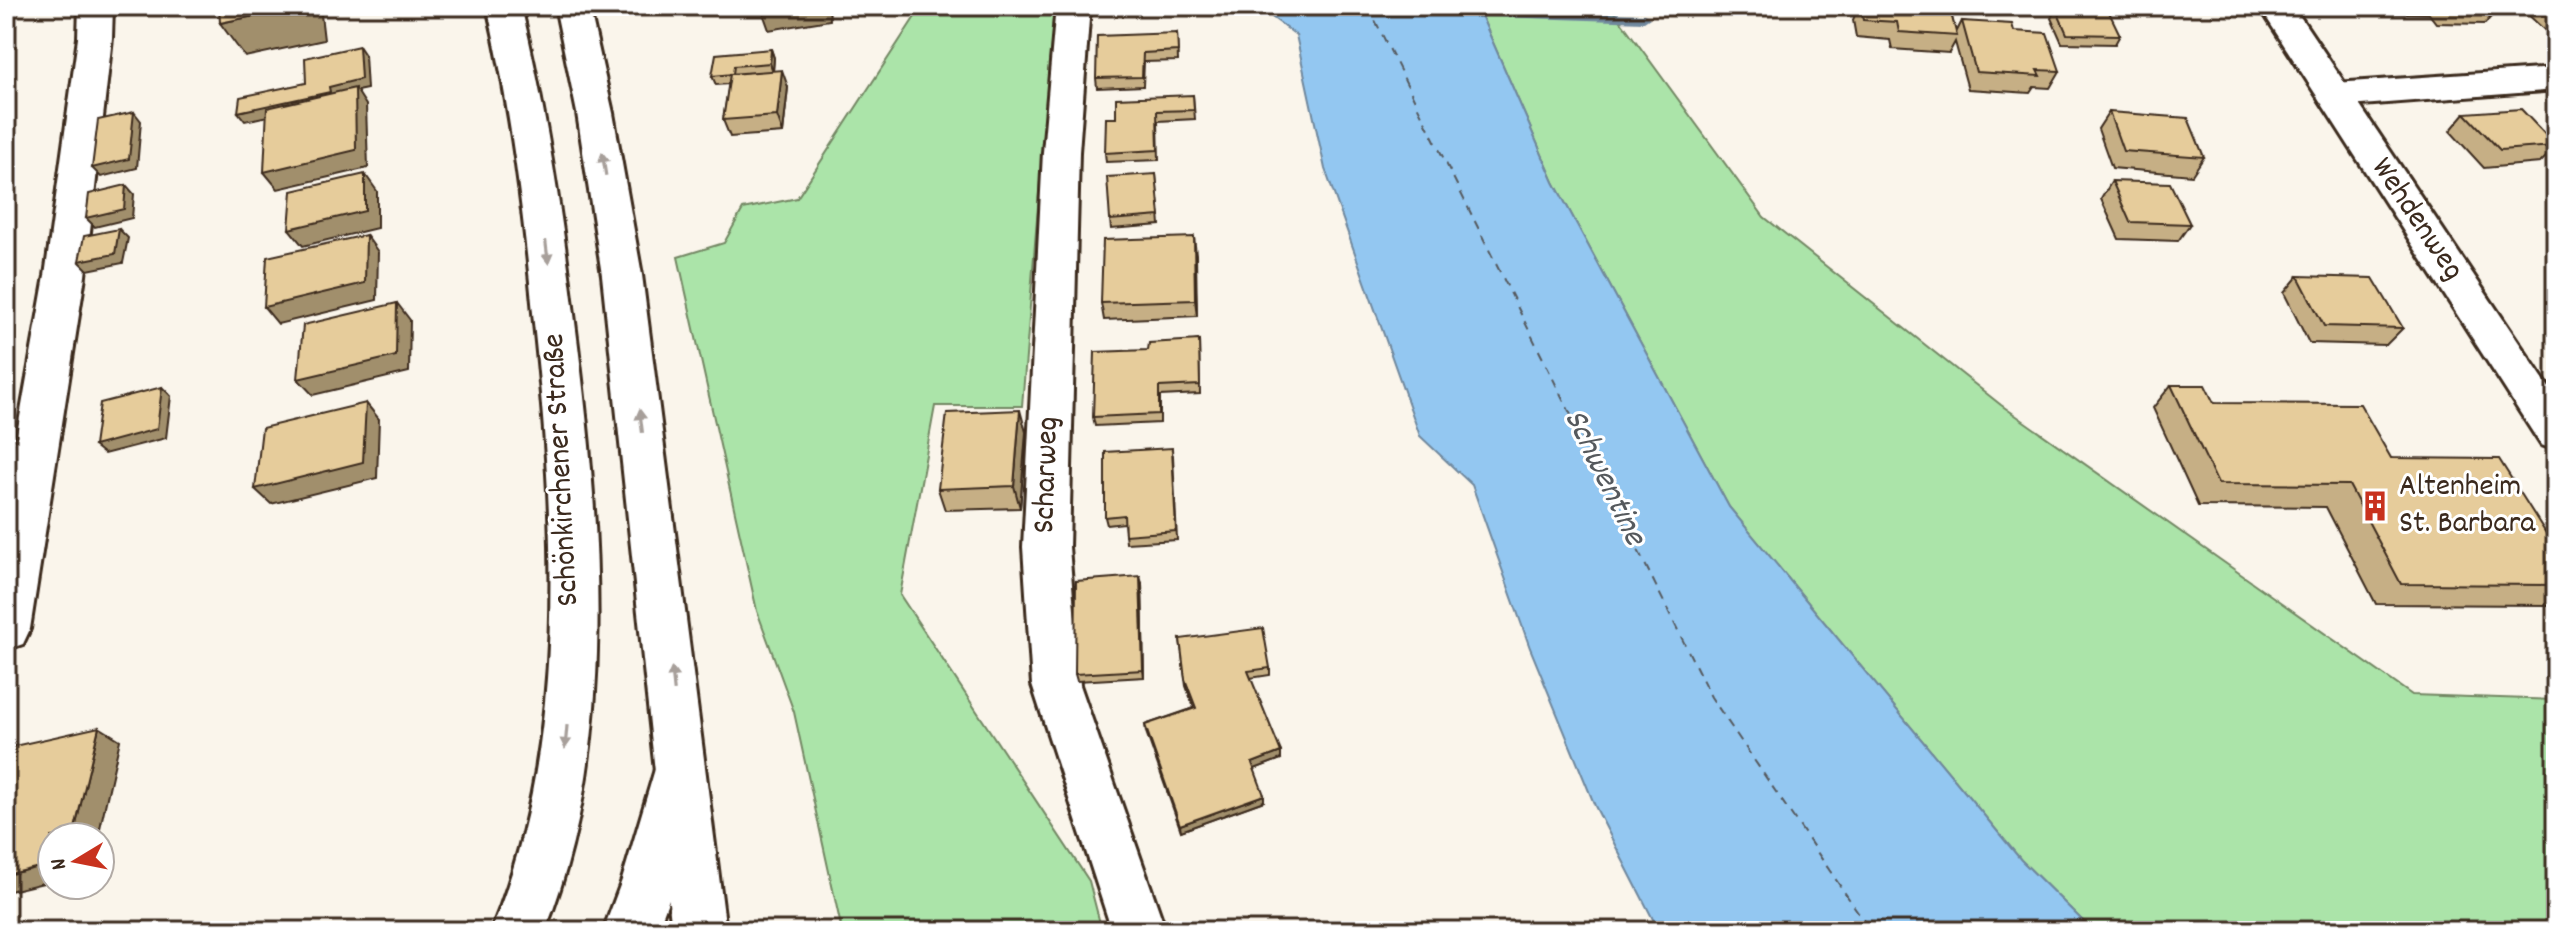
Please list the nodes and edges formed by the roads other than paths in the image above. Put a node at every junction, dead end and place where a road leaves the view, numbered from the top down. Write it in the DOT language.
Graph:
graph roads {
  1 [pos="96,6"];
  2 [pos="504,6"];
  3 [pos="572,6"];
  4 [pos="1073,6"];
  5 [pos="2276,6"];
  6 [pos="2556,79"];
  7 [pos="2335,95"];
  8 [pos="2556,433"];
  9 [pos="6,629"];
  10 [pos="681,757"];
  11 [pos="518,931"];
  12 [pos="630,931"];
  13 [pos="699,931"];
  14 [pos="1139,931"];
  1 -- 9 [label="main road"];
  2 -- 11 [label="main road, Schönkirchener Straße, one-way"];
  10 -- 3 [label="main road, one-way"];
  4 -- 14 [label="main road, Scharweg"];
  5 -- 7 [label="main road, Wehdenweg"];
  6 -- 7 [label="main road"];
  7 -- 8 [label="main road, Wehdenweg"];
  10 -- 12 [label="main road"];
  10 -- 13 [label="main road"];
}
